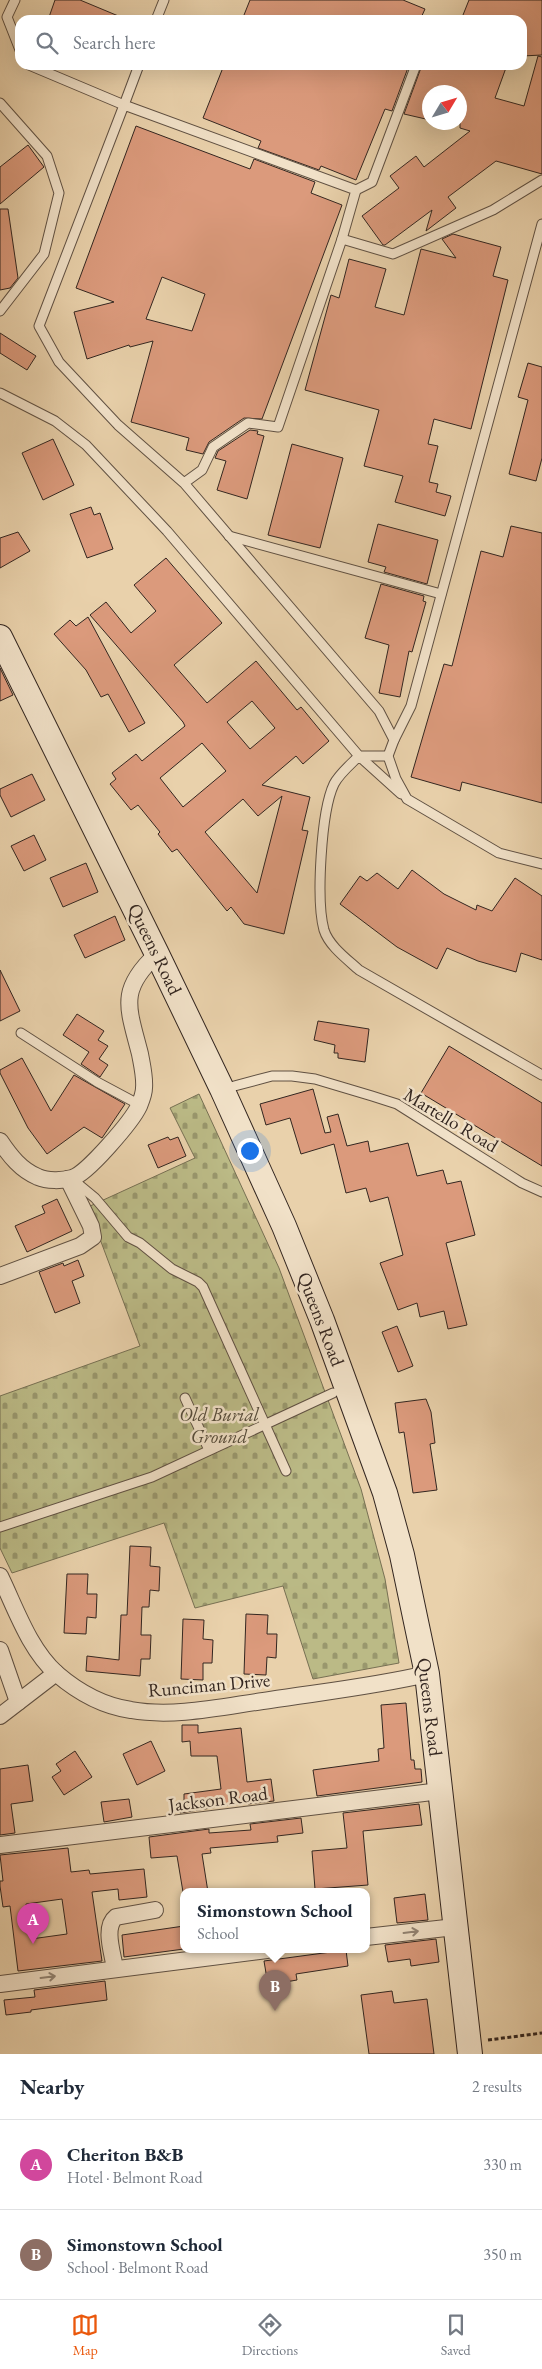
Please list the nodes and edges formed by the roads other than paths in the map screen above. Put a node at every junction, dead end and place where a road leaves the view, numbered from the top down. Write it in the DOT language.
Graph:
graph roads {
  1 [pos="14,0"];
  2 [pos="164,0"];
  3 [pos="158,15"];
  4 [pos="15,36"];
  5 [pos="42,70"];
  6 [pos="137,70"];
  7 [pos="414,70"];
  8 [pos="0,103"];
  9 [pos="124,105"];
  10 [pos="542,180"];
  11 [pos="356,190"];
  12 [pos="542,224"];
  13 [pos="342,239"];
  14 [pos="0,312"];
  15 [pos="0,393"];
  16 [pos="184,483"];
  17 [pos="228,536"];
  18 [pos="441,594"];
  19 [pos="0,637"];
  20 [pos="394,740"];
  21 [pos="359,756"];
  22 [pos="388,756"];
  23 [pos="407,799"];
  24 [pos="542,864"];
  25 [pos="157,954"];
  26 [pos="21,1033"];
  27 [pos="542,1075"];
  28 [pos="222,1089"];
  29 [pos="140,1105"];
  30 [pos="0,1140"];
  31 [pos="70,1179"];
  32 [pos="542,1192"];
  33 [pos="0,1276"];
  34 [pos="333,1392"];
  35 [pos="185,1398"];
  36 [pos="265,1424"];
  37 [pos="209,1450"];
  38 [pos="286,1471"];
  39 [pos="0,1527"];
  40 [pos="0,1576"];
  41 [pos="0,1650"];
  42 [pos="56,1673"];
  43 [pos="427,1674"];
  44 [pos="18,1702"];
  45 [pos="0,1716"];
  46 [pos="440,1791"];
  47 [pos="0,1845"];
  48 [pos="155,1910"];
  49 [pos="455,1926"];
  50 [pos="370,1937"];
  51 [pos="243,1953"];
  52 [pos="115,1969"];
  53 [pos="0,1984"];
  54 [pos="477,2047"];
  1 -- 4 [label="lane"];
  2 -- 3 [label="lane"];
  5 -- 9 [label="lane"];
  6 -- 9 [label="lane"];
  7 -- 11 [label="lane"];
  8 -- 14 [label="lane"];
  9 -- 11 [label="lane"];
  9 -- 16 [label="lane"];
  10 -- 13 [label="lane"];
  11 -- 13 [label="lane"];
  12 -- 18 [label="lane"];
  13 -- 16 [label="lane"];
  15 -- 21 [label="lane"];
  16 -- 17 [label="lane"];
  17 -- 18 [label="lane"];
  17 -- 20 [label="lane"];
  18 -- 20 [label="lane"];
  19 -- 25 [label="main road, Queens Road"];
  20 -- 22 [label="lane"];
  21 -- 22 [label="lane"];
  21 -- 23 [label="lane"];
  21 -- 27 [label="lane"];
  22 -- 23 [label="lane"];
  23 -- 24 [label="lane"];
  25 -- 28 [label="main road, Queens Road"];
  25 -- 29 [label="street"];
  26 -- 29 [label="lane"];
  28 -- 32 [label="lane, Martello Road"];
  28 -- 43 [label="main road, Queens Road"];
  29 -- 31 [label="street"];
  30 -- 31 [label="street"];
  31 -- 33 [label="street"];
  31 -- 36 [label="lane"];
  34 -- 36 [label="lane"];
  35 -- 37 [label="lane"];
  36 -- 37 [label="lane"];
  36 -- 38 [label="lane"];
  37 -- 39 [label="lane"];
  40 -- 42 [label="street, Runciman Drive"];
  41 -- 44 [label="street"];
  42 -- 43 [label="street, Runciman Drive"];
  42 -- 44 [label="street"];
  43 -- 46 [label="main road, Queens Road"];
  44 -- 45 [label="street"];
  46 -- 47 [label="street, Jackson Road"];
  46 -- 49 [label="main road, Queens Road"];
  48 -- 52 [label="street"];
  50 -- 49 [label="street, one-way"];
  49 -- 54 [label="main road, Queens Road"];
  51 -- 52 [label="street"];
  53 -- 52 [label="street, one-way"];
}
